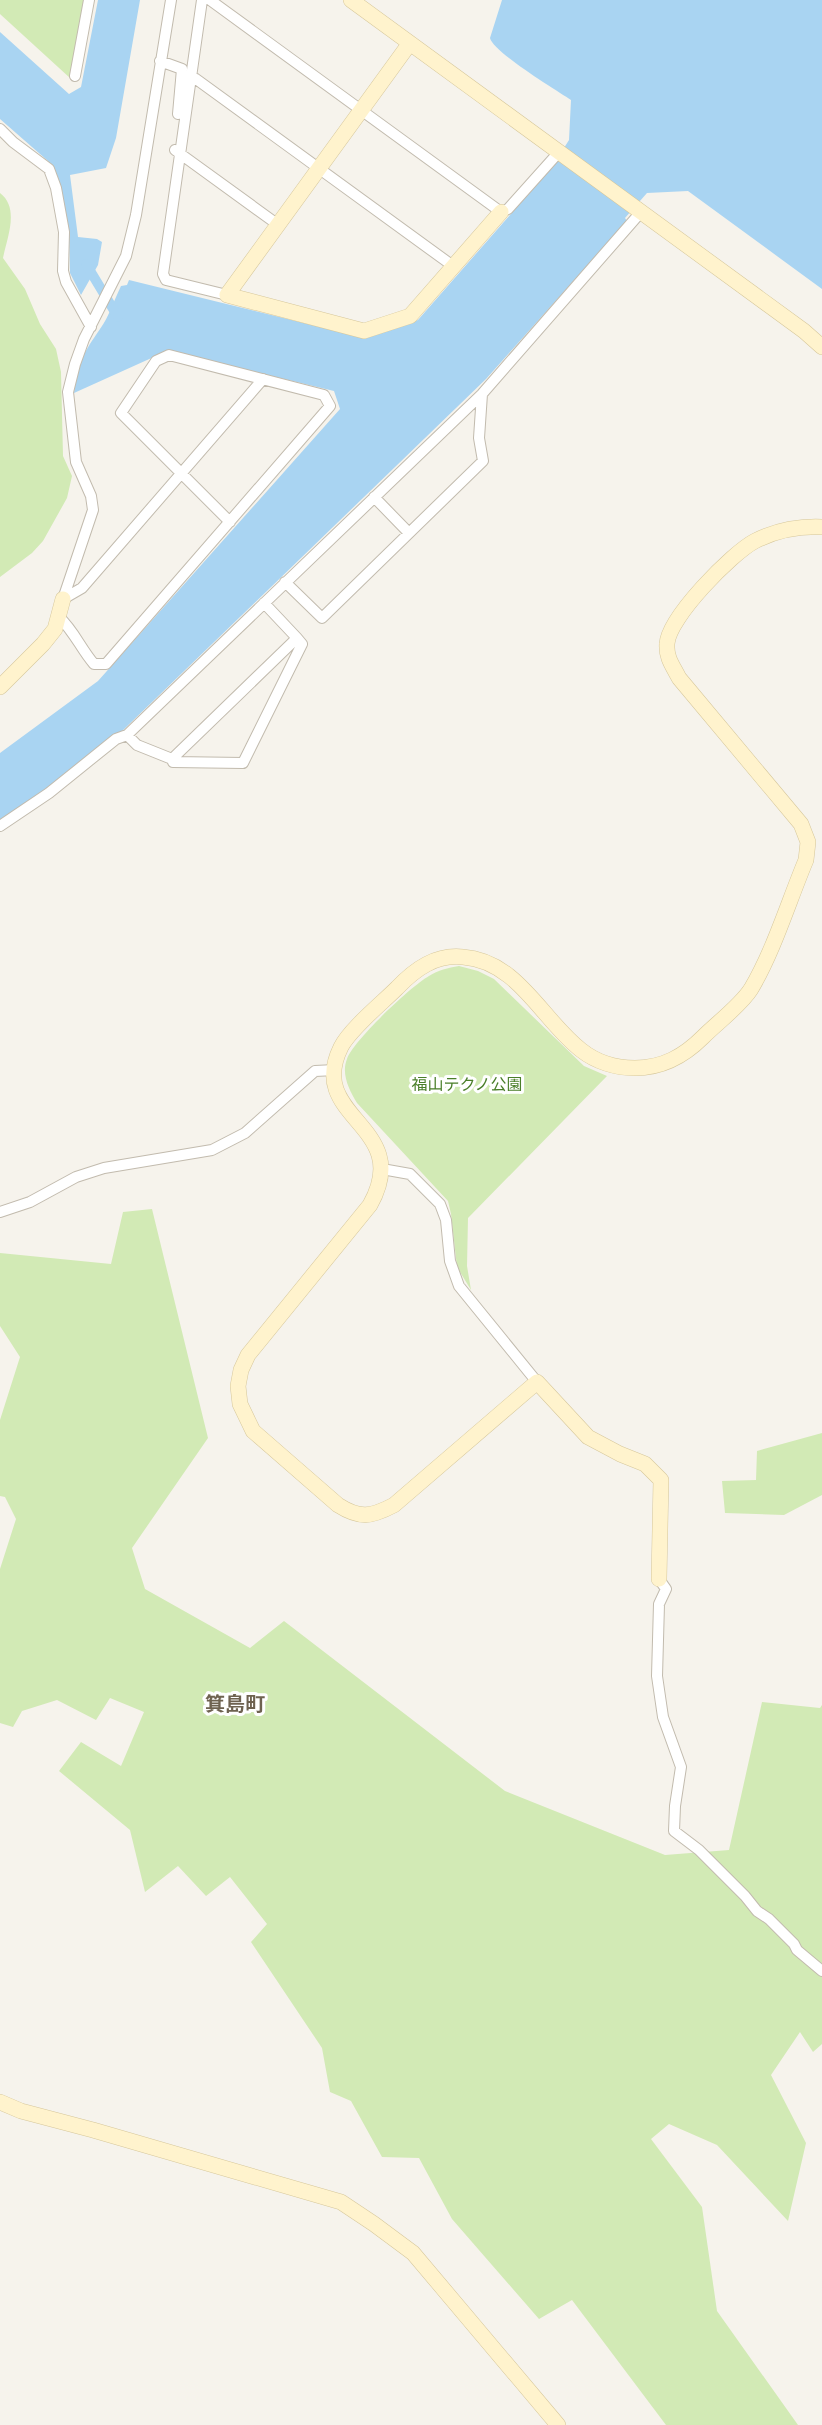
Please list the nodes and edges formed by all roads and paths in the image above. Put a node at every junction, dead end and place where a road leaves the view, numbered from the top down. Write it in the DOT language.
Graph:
graph roads {
  1 [pos="89,0"];
  2 [pos="171,0"];
  3 [pos="202,0"];
  4 [pos="210,0"];
  5 [pos="351,0"];
  6 [pos="410,43"];
  7 [pos="160,61"];
  8 [pos="75,76"];
  9 [pos="190,77"];
  10 [pos="362,112"];
  11 [pos="0,129"];
  12 [pos="560,153"];
  13 [pos="180,154"];
  14 [pos="319,169"];
  15 [pos="638,211"];
  16 [pos="501,212"];
  17 [pos="277,224"];
  18 [pos="453,266"];
  19 [pos="227,295"];
  20 [pos="94,323"];
  21 [pos="822,347"];
  22 [pos="263,379"];
  23 [pos="482,394"];
  24 [pos="180,474"];
  25 [pos="374,497"];
  26 [pos="230,522"];
  27 [pos="822,527"];
  28 [pos="409,533"];
  29 [pos="285,582"];
  30 [pos="63,599"];
  31 [pos="264,603"];
  32 [pos="59,617"];
  33 [pos="297,638"];
  34 [pos="0,687"];
  35 [pos="127,735"];
  36 [pos="172,759"];
  37 [pos="0,826"];
  38 [pos="335,1070"];
  39 [pos="382,1169"];
  40 [pos="0,1212"];
  41 [pos="537,1382"];
  42 [pos="659,1579"];
  43 [pos="822,1971"];
  44 [pos="0,2102"];
  45 [pos="558,2425"];
  1 -- 8 [label="street"];
  2 -- 7 [label="street"];
  3 -- 9 [label="street"];
  4 -- 10 [label="street"];
  5 -- 6 [label="street"];
  6 -- 10 [label="street"];
  6 -- 12 [label="street"];
  7 -- 13 [label="street"];
  7 -- 20 [label="street"];
  9 -- 13 [label="street"];
  9 -- 14 [label="street"];
  10 -- 14 [label="street"];
  10 -- 16 [label="street"];
  11 -- 20 [label="street"];
  12 -- 15 [label="street"];
  12 -- 16 [label="street"];
  13 -- 17 [label="street"];
  13 -- 19 [label="street"];
  14 -- 17 [label="street"];
  14 -- 18 [label="street"];
  15 -- 21 [label="street"];
  15 -- 23 [label="street"];
  16 -- 18 [label="street"];
  17 -- 19 [label="street"];
  18 -- 19 [label="street"];
  20 -- 30 [label="street"];
  22 -- 24 [label="street"];
  22 -- 24 [label="street"];
  22 -- 26 [label="street"];
  23 -- 25 [label="street"];
  23 -- 28 [label="street"];
  24 -- 26 [label="street"];
  24 -- 30 [label="street"];
  25 -- 28 [label="street"];
  25 -- 29 [label="street"];
  26 -- 32 [label="street"];
  27 -- 38 [label="street"];
  28 -- 29 [label="street"];
  29 -- 31 [label="street"];
  30 -- 32 [label="street"];
  31 -- 33 [label="street"];
  31 -- 35 [label="street"];
  32 -- 34 [label="street"];
  33 -- 36 [label="street"];
  33 -- 36 [label="street"];
  35 -- 36 [label="street"];
  35 -- 37 [label="street"];
  38 -- 39 [label="street"];
  38 -- 40 [label="street"];
  39 -- 41 [label="street"];
  39 -- 41 [label="street"];
  41 -- 42 [label="street"];
  42 -- 43 [label="street"];
  44 -- 45 [label="street"];
}
